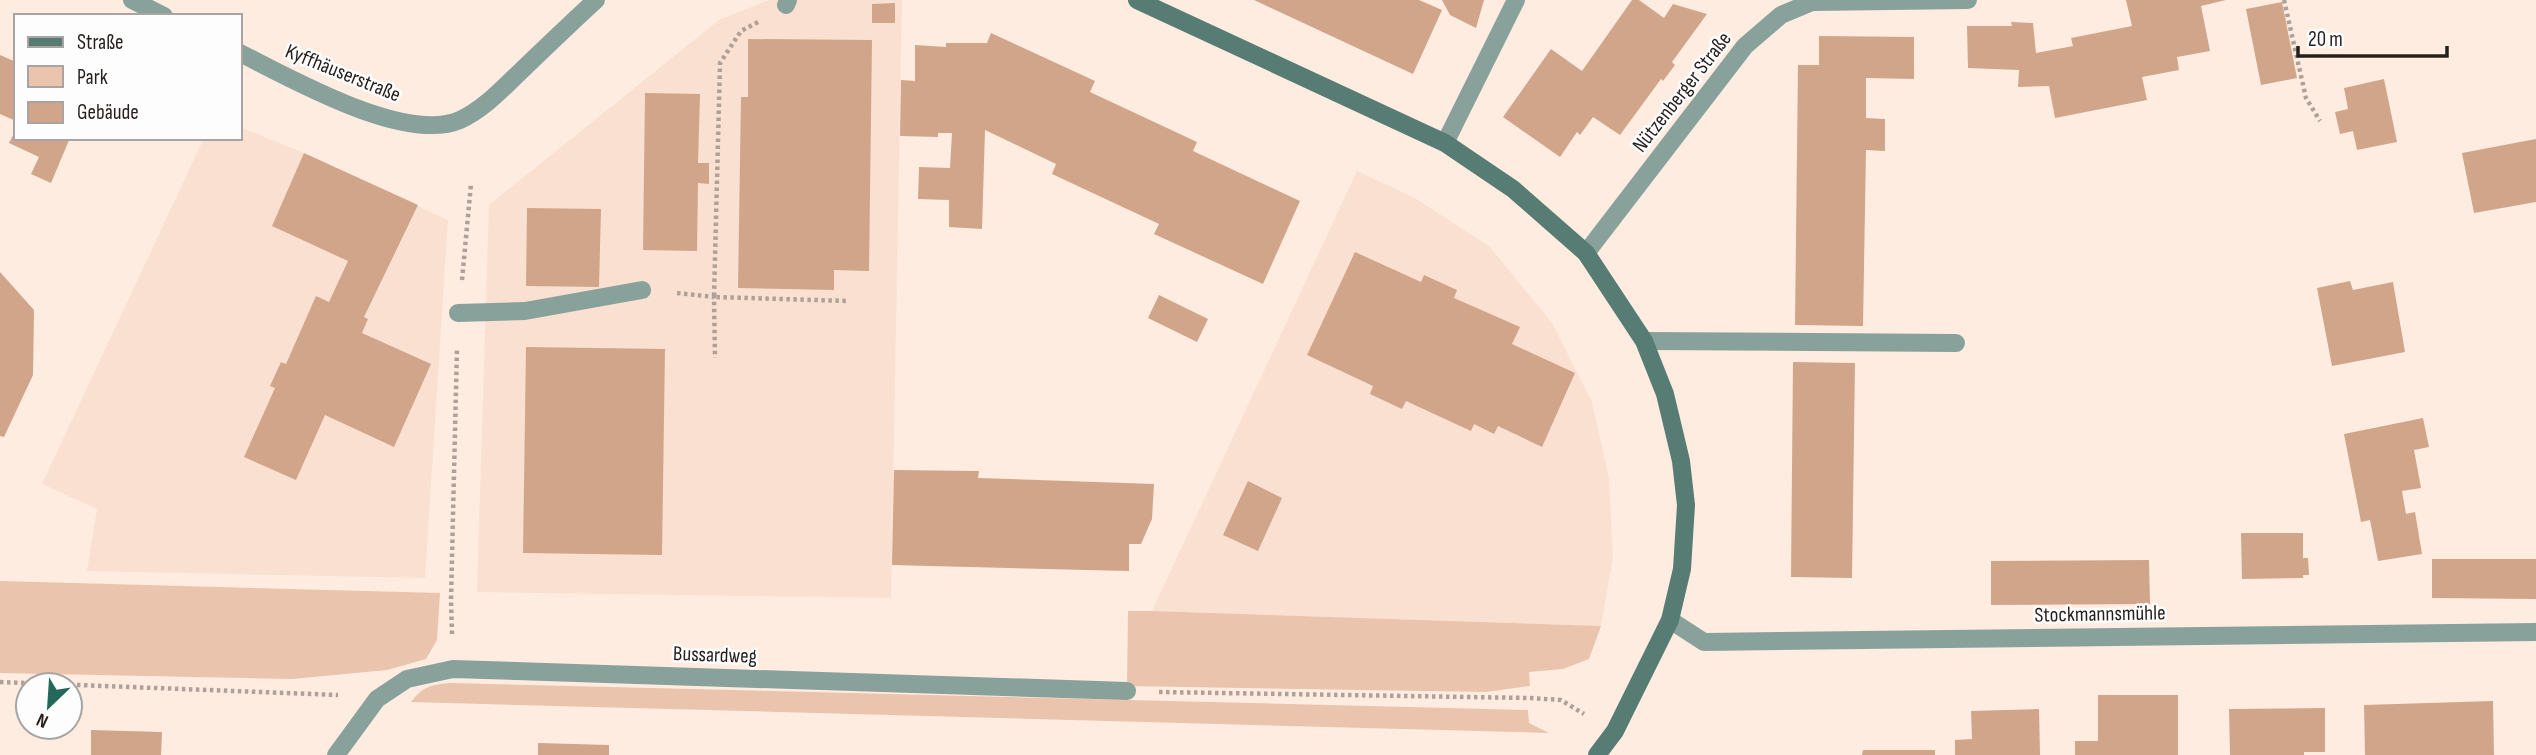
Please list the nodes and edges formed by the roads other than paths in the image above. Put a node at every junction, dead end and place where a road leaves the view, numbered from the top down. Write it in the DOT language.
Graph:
graph roads {
  1 [pos="132,0"];
  2 [pos="596,0"];
  3 [pos="1137,0"];
  4 [pos="1517,0"];
  5 [pos="1968,0"];
  6 [pos="160,14"];
  7 [pos="242,54"];
  8 [pos="1445,144"];
  9 [pos="1586,253"];
  10 [pos="642,290"];
  11 [pos="458,313"];
  12 [pos="1644,341"];
  13 [pos="1956,343"];
  14 [pos="1670,620"];
  15 [pos="2536,632"];
  16 [pos="1127,691"];
  17 [pos="337,755"];
  18 [pos="1597,755"];
  1 -- 6 [label="street"];
  2 -- 7 [label="street, Kyffhäuserstraße"];
  3 -- 8 [label="street"];
  4 -- 8 [label="street"];
  5 -- 9 [label="street, Nützenberger Straße"];
  8 -- 9 [label="street"];
  9 -- 12 [label="street"];
  10 -- 11 [label="street"];
  12 -- 13 [label="street"];
  12 -- 14 [label="street"];
  14 -- 15 [label="street, Stockmannsmühle"];
  14 -- 18 [label="street"];
  16 -- 17 [label="street, Bussardweg"];
}
